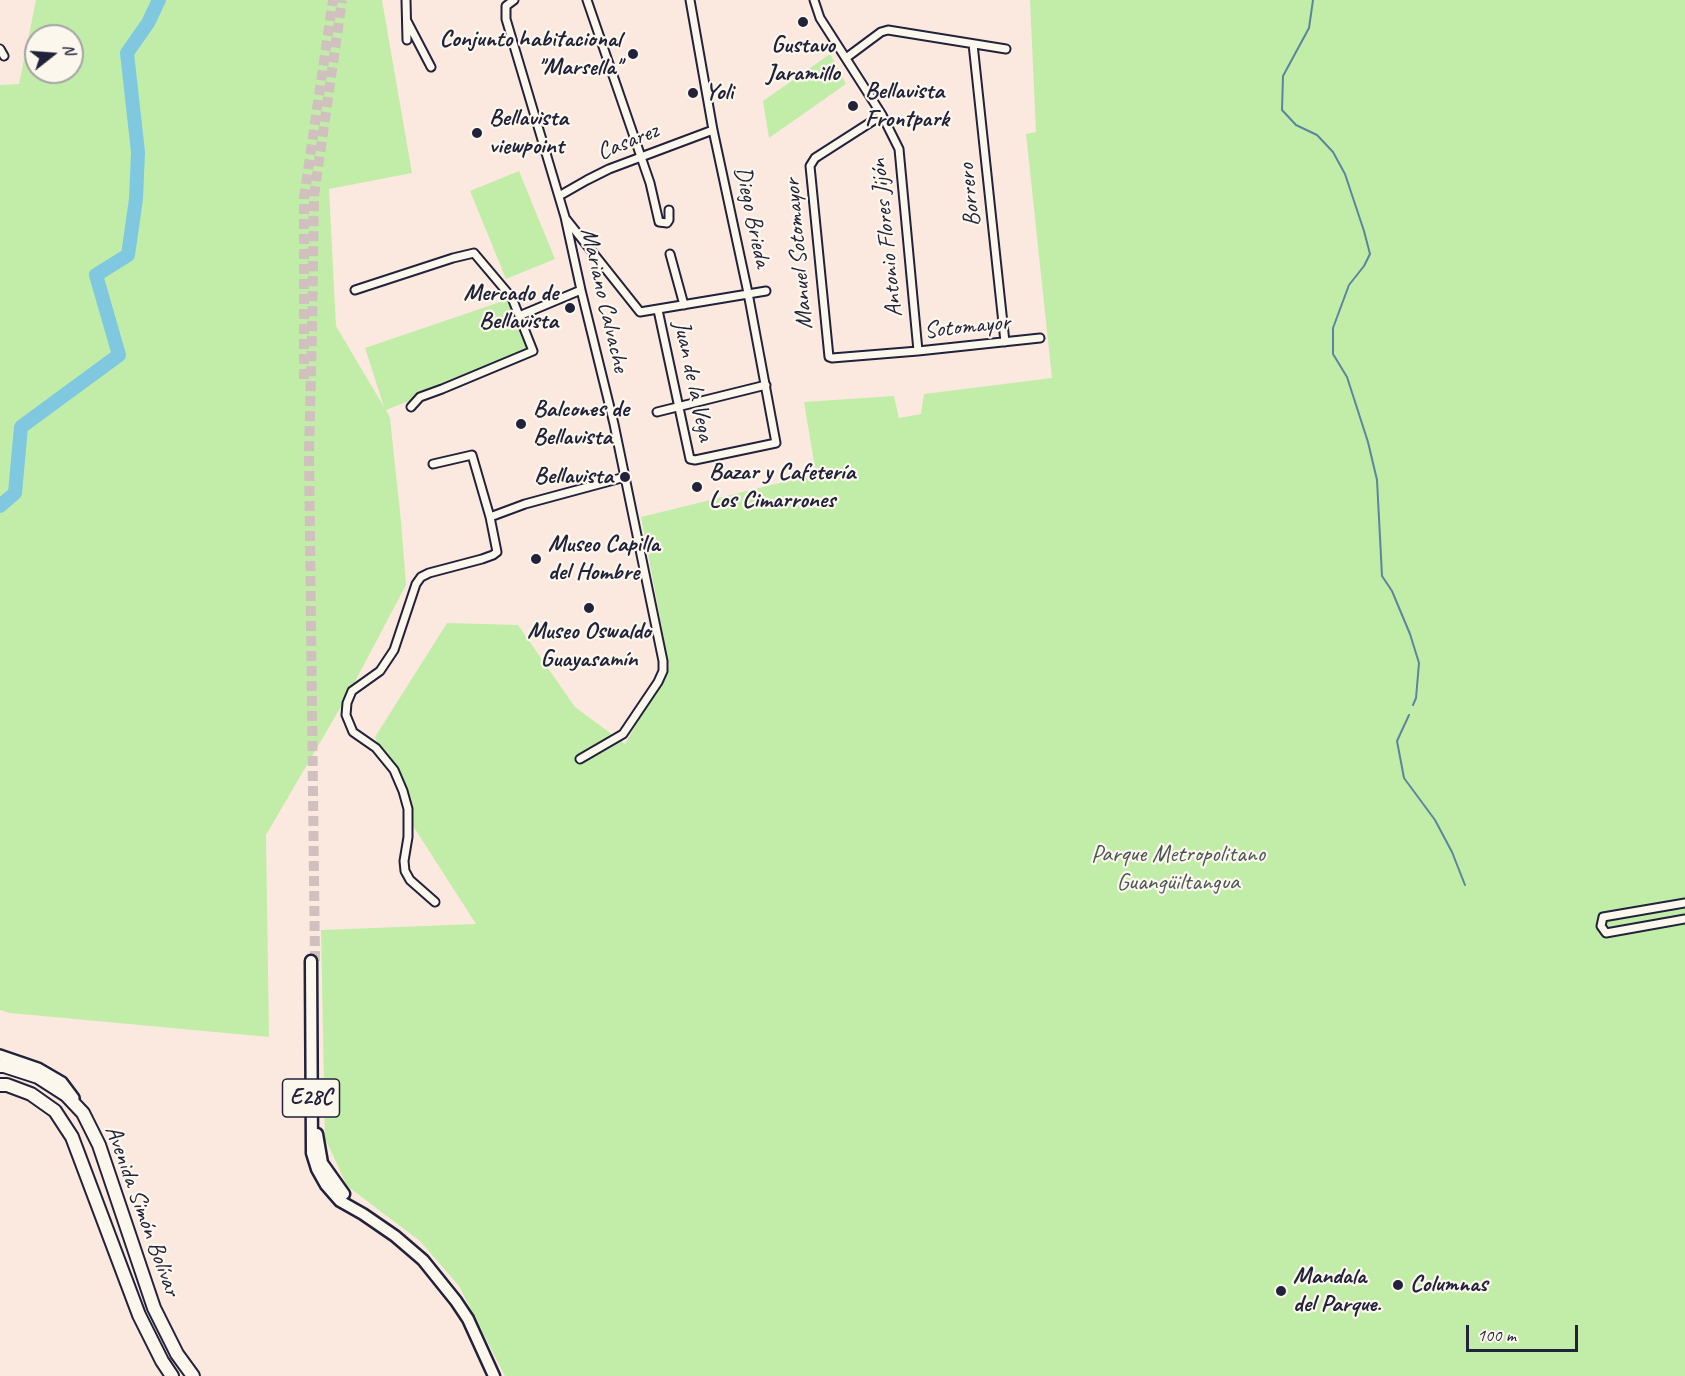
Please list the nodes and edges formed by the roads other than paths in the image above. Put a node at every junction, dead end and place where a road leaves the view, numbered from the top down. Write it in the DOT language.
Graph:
graph roads {
  1 [pos="406,0"];
  2 [pos="514,0"];
  3 [pos="587,0"];
  4 [pos="690,0"];
  5 [pos="814,0"];
  6 [pos="407,21"];
  7 [pos="407,40"];
  8 [pos="974,44"];
  9 [pos="0,49"];
  10 [pos="1006,49"];
  11 [pos="4,56"];
  12 [pos="846,58"];
  13 [pos="432,67"];
  14 [pos="882,115"];
  15 [pos="713,130"];
  16 [pos="641,157"];
  17 [pos="559,196"];
  18 [pos="669,210"];
  19 [pos="565,217"];
  20 [pos="670,254"];
  21 [pos="355,290"];
  22 [pos="580,290"];
  23 [pos="766,291"];
  24 [pos="748,293"];
  25 [pos="684,305"];
  26 [pos="658,310"];
  27 [pos="519,316"];
  28 [pos="1040,338"];
  29 [pos="1005,342"];
  30 [pos="918,351"];
  31 [pos="828,356"];
  32 [pos="766,385"];
  33 [pos="411,407"];
  34 [pos="678,407"];
  35 [pos="657,412"];
  36 [pos="692,459"];
  37 [pos="434,464"];
  38 [pos="625,477"];
  39 [pos="490,518"];
  40 [pos="580,759"];
  41 [pos="435,902"];
  42 [pos="1685,903"];
  43 [pos="1685,919"];
  44 [pos="313,961"];
  45 [pos="0,1055"];
  46 [pos="0,1066"];
  47 [pos="0,1085"];
  48 [pos="83,1113"];
  49 [pos="172,1376"];
  50 [pos="193,1376"];
  51 [pos="494,1376"];
  1 -- 6 [label="street"];
  2 -- 17 [label="street, Mariano Calvache"];
  3 -- 16 [label="street"];
  4 -- 15 [label="street, Diego Brieda"];
  5 -- 12 [label="street, Antonio Flores Jijón"];
  6 -- 7 [label="street"];
  6 -- 13 [label="street"];
  8 -- 10 [label="street"];
  8 -- 12 [label="street"];
  8 -- 29 [label="street, Borrero"];
  9 -- 11 [label="street"];
  12 -- 14 [label="street, Antonio Flores Jijón"];
  14 -- 30 [label="street, Antonio Flores Jijón"];
  14 -- 31 [label="street, Manuel Sotomayor"];
  15 -- 16 [label="street, Casarez"];
  15 -- 24 [label="street, Diego Brieda"];
  16 -- 17 [label="street, Casarez"];
  16 -- 18 [label="street"];
  17 -- 19 [label="street, Mariano Calvache"];
  19 -- 22 [label="street, Mariano Calvache"];
  19 -- 26 [label="street"];
  20 -- 25 [label="street"];
  21 -- 27 [label="street"];
  22 -- 27 [label="street"];
  22 -- 38 [label="street, Mariano Calvache"];
  23 -- 24 [label="street"];
  24 -- 25 [label="street"];
  24 -- 32 [label="street, Diego Brieda"];
  25 -- 26 [label="street"];
  26 -- 34 [label="street, Juan de la Vega"];
  27 -- 33 [label="street"];
  28 -- 29 [label="street, Sotomayor"];
  29 -- 30 [label="street, Sotomayor"];
  30 -- 31 [label="street, Sotomayor"];
  32 -- 34 [label="street"];
  32 -- 36 [label="street, Diego Brieda"];
  34 -- 35 [label="street"];
  34 -- 36 [label="street, Juan de la Vega"];
  37 -- 39 [label="street"];
  38 -- 39 [label="street"];
  38 -- 40 [label="street, Mariano Calvache"];
  39 -- 41 [label="street"];
  42 -- 43 [label="street"];
  44 -- 51 [label="main road, E28C"];
  45 -- 48 [label="street"];
  46 -- 48 [label="highway, Avenida Simón Bolívar"];
  47 -- 49 [label="highway, Avenida Simón Bolívar"];
  48 -- 50 [label="highway, Avenida Simón Bolívar"];
}
